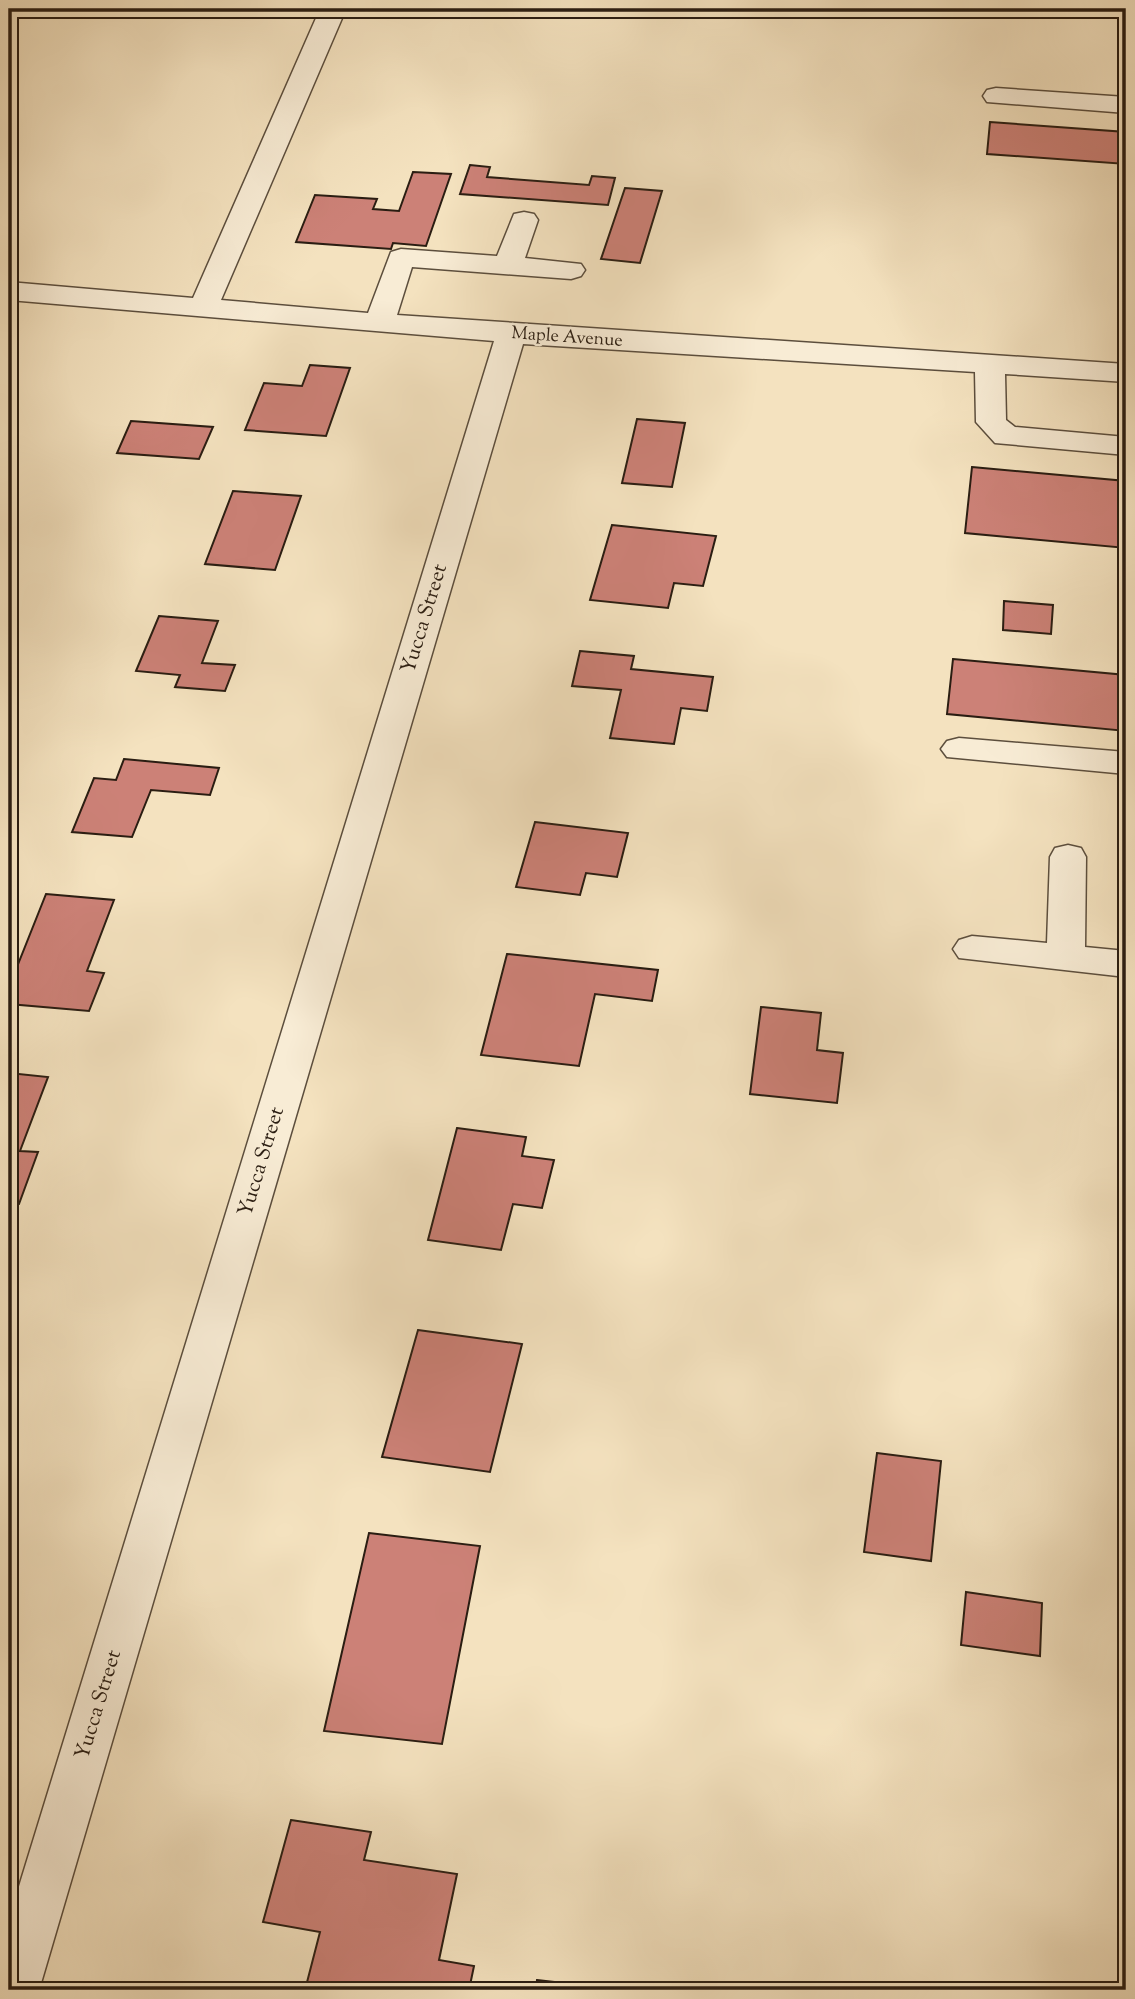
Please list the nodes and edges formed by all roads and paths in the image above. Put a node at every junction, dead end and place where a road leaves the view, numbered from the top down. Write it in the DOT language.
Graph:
graph roads {
  1 [pos="333,9"];
  2 [pos="996,96"];
  3 [pos="1126,105"];
  4 [pos="524,220"];
  5 [pos="508,266"];
  6 [pos="570,270"];
  7 [pos="9,291"];
  8 [pos="204,306"];
  9 [pos="380,322"];
  10 [pos="511,334"];
  11 [pos="990,364"];
  12 [pos="1126,373"];
  13 [pos="1126,446"];
  14 [pos="959,749"];
  15 [pos="1126,763"];
  16 [pos="1068,857"];
  17 [pos="972,949"];
  18 [pos="1066,958"];
  19 [pos="1126,964"];
  20 [pos="13,1990"];
  1 -- 8 [label="street"];
  2 -- 3 [label="street"];
  4 -- 5 [label="street"];
  5 -- 6 [label="street"];
  5 -- 9 [label="street"];
  7 -- 8 [label="street, Maple Avenue"];
  8 -- 9 [label="street, Maple Avenue"];
  9 -- 10 [label="street, Maple Avenue"];
  10 -- 11 [label="street, Maple Avenue"];
  10 -- 20 [label="street, Yucca Street"];
  11 -- 12 [label="street, Maple Avenue"];
  11 -- 13 [label="street"];
  14 -- 15 [label="street"];
  16 -- 18 [label="street"];
  17 -- 18 [label="street"];
  18 -- 19 [label="street"];
}
